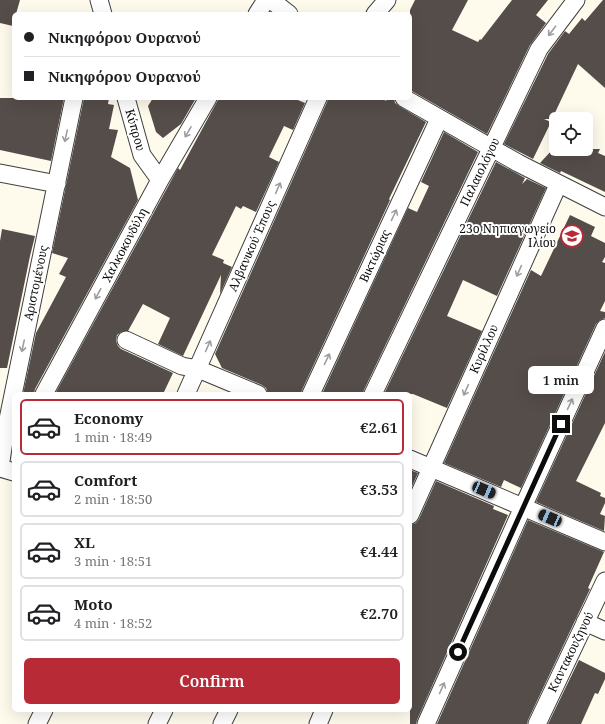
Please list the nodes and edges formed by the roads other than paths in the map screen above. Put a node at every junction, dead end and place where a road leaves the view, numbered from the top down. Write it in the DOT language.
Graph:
graph roads {
  1 [pos="266,0"];
  2 [pos="271,0"];
  3 [pos="387,0"];
  4 [pos="576,0"];
  5 [pos="258,12"];
  6 [pos="286,12"];
  7 [pos="377,12"];
  8 [pos="74,100"];
  9 [pos="127,100"];
  10 [pos="207,100"];
  11 [pos="317,100"];
  12 [pos="407,100"];
  13 [pos="439,119"];
  14 [pos="492,148"];
  15 [pos="0,173"];
  16 [pos="160,180"];
  17 [pos="57,184"];
  18 [pos="558,184"];
  19 [pos="605,207"];
  20 [pos="605,328"];
  21 [pos="126,340"];
  22 [pos="198,369"];
  23 [pos="14,392"];
  24 [pos="45,392"];
  25 [pos="187,392"];
  26 [pos="253,392"];
  27 [pos="312,392"];
  28 [pos="374,392"];
  29 [pos="12,400"];
  30 [pos="12,451"];
  31 [pos="412,460"];
  32 [pos="431,467"];
  33 [pos="0,468"];
  34 [pos="12,471"];
  35 [pos="523,506"];
  36 [pos="412,510"];
  37 [pos="605,542"];
  38 [pos="605,581"];
  39 [pos="586,622"];
  40 [pos="605,630"];
  41 [pos="43,712"];
  42 [pos="163,712"];
  43 [pos="228,712"];
  44 [pos="323,712"];
  45 [pos="37,724"];
  46 [pos="157,724"];
  47 [pos="222,724"];
  48 [pos="318,724"];
  49 [pos="426,724"];
  50 [pos="537,724"];
  1 -- 5 [label="street"];
  2 -- 6 [label="street"];
  3 -- 7 [label="street"];
  4 -- 14 [label="street, Παλαιολόγου, one-way"];
  8 -- 17 [label="street, Αριστομένους, one-way"];
  9 -- 16 [label="street, Κύπρου"];
  10 -- 16 [label="street, Χαλκοκονδύλη, one-way"];
  22 -- 11 [label="street, Αλβανικού Έπους, one-way"];
  12 -- 13 [label="street"];
  13 -- 14 [label="street"];
  27 -- 13 [label="street, Βικτώριας, one-way"];
  14 -- 18 [label="street"];
  14 -- 28 [label="street, Παλαιολόγου"];
  15 -- 17 [label="street"];
  16 -- 24 [label="street, Χαλκοκονδύλη, one-way"];
  17 -- 23 [label="street, Αριστομένους, one-way"];
  18 -- 19 [label="street"];
  18 -- 32 [label="street, Κυρίλλου, one-way"];
  35 -- 20 [label="street, one-way"];
  21 -- 22 [label="street"];
  22 -- 25 [label="street, Αλβανικού Έπους"];
  22 -- 26 [label="street"];
  29 -- 33 [label="street, Αριστομένους, one-way"];
  30 -- 33 [label="street"];
  31 -- 32 [label="street"];
  32 -- 35 [label="street"];
  32 -- 36 [label="street, Κυρίλλου"];
  33 -- 34 [label="street"];
  35 -- 37 [label="street"];
  49 -- 35 [label="street, one-way"];
  38 -- 39 [label="street, Καντακουζηνού"];
  39 -- 40 [label="street"];
  39 -- 50 [label="street, Καντακουζηνού"];
  41 -- 45 [label="street"];
  42 -- 46 [label="street"];
  43 -- 47 [label="street"];
  44 -- 48 [label="street"];
}
